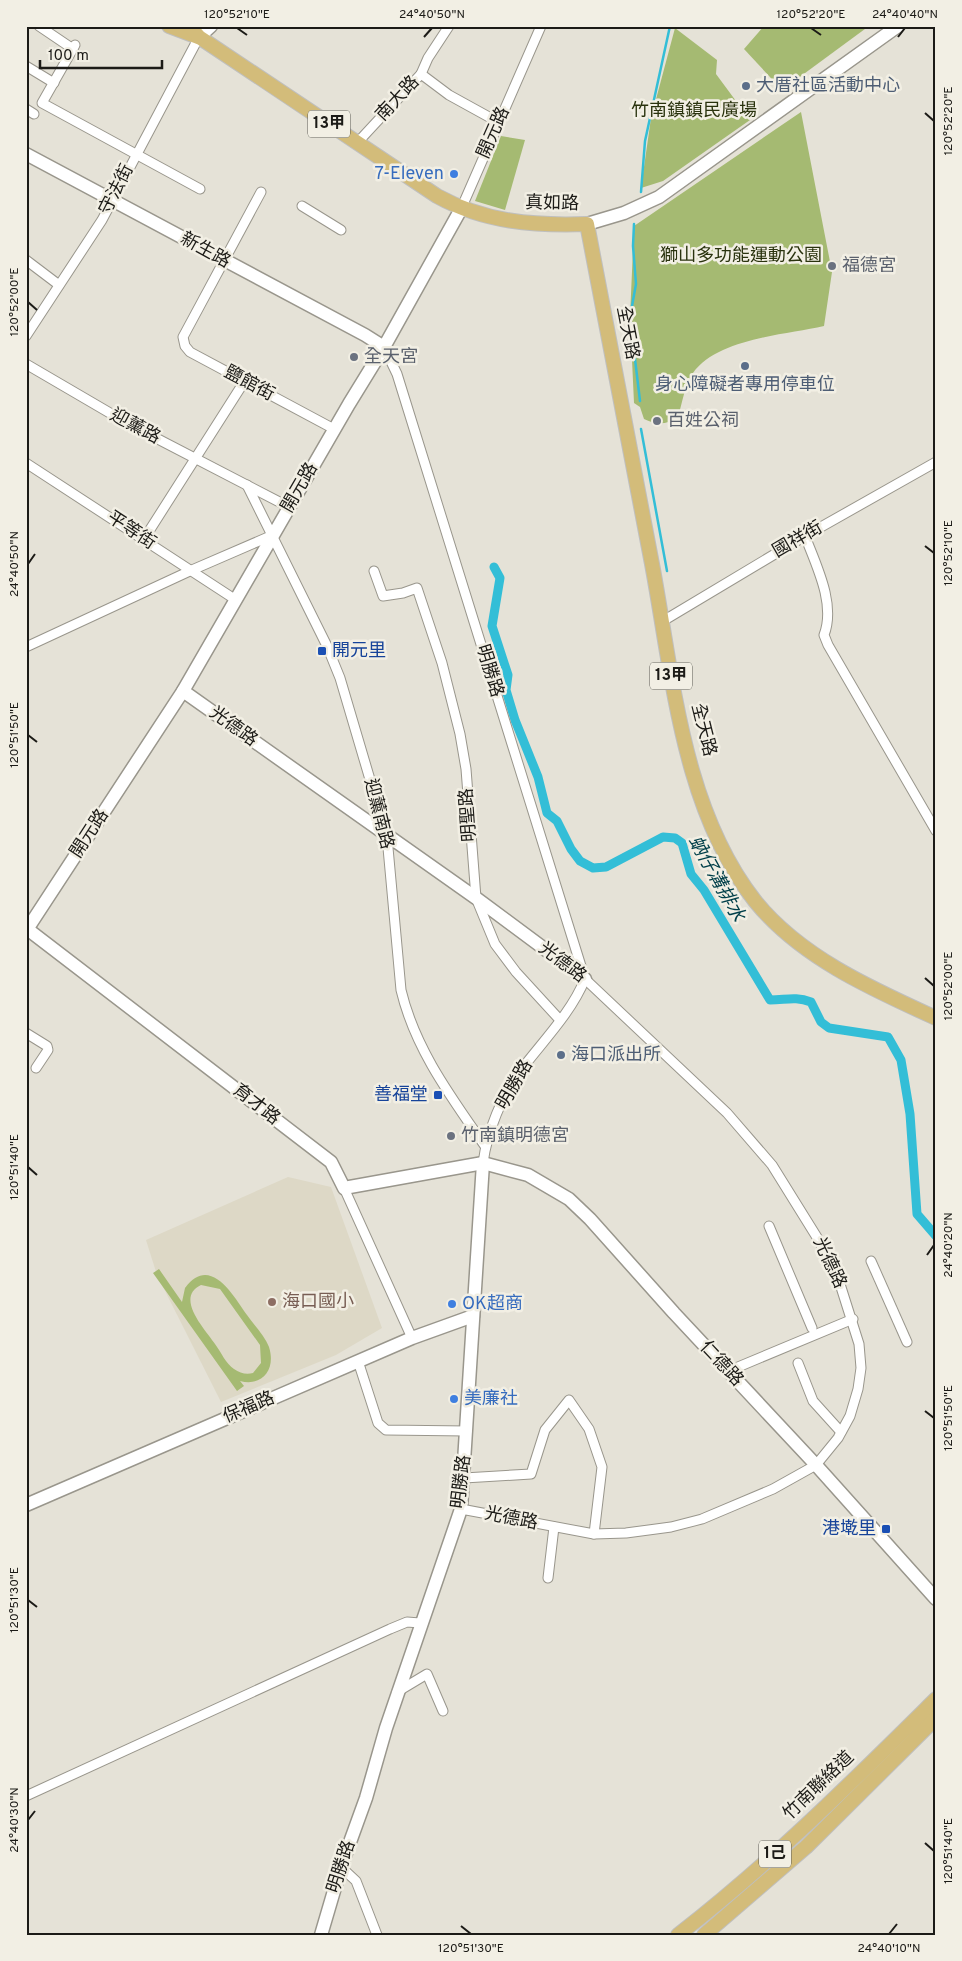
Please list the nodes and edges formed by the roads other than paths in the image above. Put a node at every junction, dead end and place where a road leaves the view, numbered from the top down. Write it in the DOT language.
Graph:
graph roads {
  1 [pos="39,26"];
  2 [pos="169,26"];
  3 [pos="189,26"];
  4 [pos="211,26"];
  5 [pos="540,26"];
  6 [pos="898,26"];
  7 [pos="447,27"];
  8 [pos="201,32"];
  9 [pos="26,66"];
  10 [pos="421,74"];
  11 [pos="54,83"];
  12 [pos="498,122"];
  13 [pos="357,143"];
  14 [pos="136,153"];
  15 [pos="26,154"];
  16 [pos="200,189"];
  17 [pos="261,192"];
  18 [pos="113,199"];
  19 [pos="302,206"];
  20 [pos="460,209"];
  21 [pos="587,224"];
  22 [pos="341,230"];
  23 [pos="26,260"];
  24 [pos="224,261"];
  25 [pos="59,285"];
  26 [pos="26,336"];
  27 [pos="384,347"];
  28 [pos="26,364"];
  29 [pos="244,382"];
  30 [pos="334,429"];
  31 [pos="195,458"];
  32 [pos="936,462"];
  33 [pos="26,463"];
  34 [pos="247,485"];
  35 [pos="289,507"];
  36 [pos="273,535"];
  37 [pos="806,536"];
  38 [pos="144,539"];
  39 [pos="192,570"];
  40 [pos="374,571"];
  41 [pos="236,600"];
  42 [pos="662,621"];
  43 [pos="26,647"];
  44 [pos="183,691"];
  45 [pos="936,830"];
  46 [pos="388,837"];
  47 [pos="476,898"];
  48 [pos="27,930"];
  49 [pos="585,979"];
  50 [pos="936,1018"];
  51 [pos="560,1020"];
  52 [pos="26,1033"];
  53 [pos="36,1068"];
  54 [pos="485,1146"];
  55 [pos="483,1162"];
  56 [pos="344,1188"];
  57 [pos="769,1226"];
  58 [pos="870,1261"];
  59 [pos="473,1316"];
  60 [pos="853,1319"];
  61 [pos="812,1328"];
  62 [pos="412,1338"];
  63 [pos="907,1342"];
  64 [pos="358,1361"];
  65 [pos="798,1363"];
  66 [pos="731,1374"];
  67 [pos="467,1431"];
  68 [pos="841,1432"];
  69 [pos="816,1465"];
  70 [pos="464,1478"];
  71 [pos="26,1505"];
  72 [pos="460,1509"];
  73 [pos="554,1527"];
  74 [pos="594,1534"];
  75 [pos="548,1578"];
  76 [pos="936,1599"];
  77 [pos="420,1623"];
  78 [pos="397,1693"];
  79 [pos="936,1698"];
  80 [pos="443,1711"];
  81 [pos="936,1718"];
  82 [pos="26,1796"];
  83 [pos="341,1867"];
  84 [pos="321,1935"];
  85 [pos="377,1935"];
  86 [pos="678,1935"];
  87 [pos="704,1935"];
  1 -- 11 [label="street"];
  2 -- 8 [label="main road, 13甲"];
  3 -- 8 [label="main road, 13甲"];
  4 -- 8 [label="street"];
  5 -- 12 [label="street, 開元路"];
  6 -- 21 [label="street, 真如路"];
  7 -- 10 [label="street, 南大路"];
  8 -- 13 [label="main road, 真如路 / 13甲"];
  8 -- 14 [label="street, 守法街"];
  9 -- 11 [label="street"];
  10 -- 12 [label="street"];
  10 -- 13 [label="street, 南大路"];
  11 -- 14 [label="street"];
  12 -- 20 [label="street, 開元路"];
  13 -- 20 [label="main road, 真如路 / 13甲"];
  14 -- 16 [label="street"];
  14 -- 18 [label="street, 守法街"];
  15 -- 18 [label="street, 新生路"];
  17 -- 24 [label="street"];
  18 -- 24 [label="street, 新生路"];
  18 -- 25 [label="street, 守法街"];
  19 -- 22 [label="street"];
  20 -- 21 [label="main road, 真如路 / 13甲"];
  20 -- 27 [label="street, 開元路"];
  21 -- 42 [label="main road, 全天路 / 13甲"];
  23 -- 25 [label="street"];
  24 -- 27 [label="street, 新生路"];
  24 -- 29 [label="street, 鹽館街"];
  25 -- 26 [label="street, 守法街"];
  27 -- 30 [label="street, 開元路"];
  27 -- 49 [label="street, 明勝路"];
  28 -- 31 [label="street, 迎薰路"];
  29 -- 30 [label="street, 鹽館街"];
  29 -- 31 [label="street"];
  30 -- 35 [label="street, 開元路"];
  31 -- 34 [label="street, 迎薰路"];
  31 -- 38 [label="street"];
  32 -- 37 [label="street, 國祥街"];
  33 -- 38 [label="street, 平等街"];
  34 -- 35 [label="street, 迎薰路"];
  34 -- 36 [label="street, 迎薰南路"];
  35 -- 36 [label="street, 開元路"];
  36 -- 39 [label="street"];
  36 -- 41 [label="street, 開元路"];
  36 -- 46 [label="street, 迎薰南路"];
  37 -- 42 [label="street, 國祥街"];
  37 -- 45 [label="street"];
  38 -- 39 [label="street, 平等街"];
  39 -- 41 [label="street, 平等街"];
  39 -- 43 [label="street"];
  40 -- 47 [label="street, 明聖路"];
  41 -- 44 [label="street, 開元路"];
  42 -- 50 [label="main road, 全天路 / 13甲"];
  44 -- 46 [label="street, 光德路"];
  44 -- 48 [label="street, 開元路"];
  46 -- 47 [label="street, 光德路"];
  46 -- 54 [label="street, 迎薰南路"];
  47 -- 49 [label="street, 光德路"];
  47 -- 51 [label="street, 明聖路"];
  48 -- 56 [label="street, 育才路"];
  49 -- 51 [label="street, 明勝路"];
  49 -- 60 [label="street, 光德路"];
  51 -- 54 [label="street, 明勝路"];
  52 -- 53 [label="street"];
  54 -- 55 [label="street, 明勝路"];
  55 -- 56 [label="street"];
  55 -- 59 [label="street, 明勝路"];
  55 -- 66 [label="street, 仁德路"];
  56 -- 62 [label="street, 育才路"];
  57 -- 61 [label="street"];
  58 -- 63 [label="street"];
  59 -- 62 [label="street, 保福路"];
  59 -- 67 [label="street, 明勝路"];
  60 -- 66 [label="street"];
  60 -- 68 [label="street, 光德路"];
  62 -- 64 [label="street, 保福路"];
  64 -- 67 [label="street"];
  64 -- 71 [label="street, 保福路"];
  65 -- 68 [label="street"];
  66 -- 69 [label="street, 仁德路"];
  67 -- 70 [label="street, 明勝路"];
  68 -- 69 [label="street, 光德路"];
  69 -- 74 [label="street, 光德路"];
  69 -- 76 [label="street, 仁德路"];
  70 -- 72 [label="street, 明勝路"];
  70 -- 74 [label="street"];
  72 -- 73 [label="street, 光德路"];
  72 -- 77 [label="street, 明勝路"];
  73 -- 74 [label="street, 光德路"];
  73 -- 75 [label="street"];
  77 -- 78 [label="street, 明勝路"];
  77 -- 82 [label="street"];
  78 -- 80 [label="street"];
  78 -- 83 [label="street, 明勝路"];
  79 -- 86 [label="main road, 竹南聯絡道 / 1己"];
  81 -- 87 [label="main road, 竹南聯絡道 / 1己"];
  83 -- 84 [label="street, 明勝路"];
  83 -- 85 [label="street"];
}
